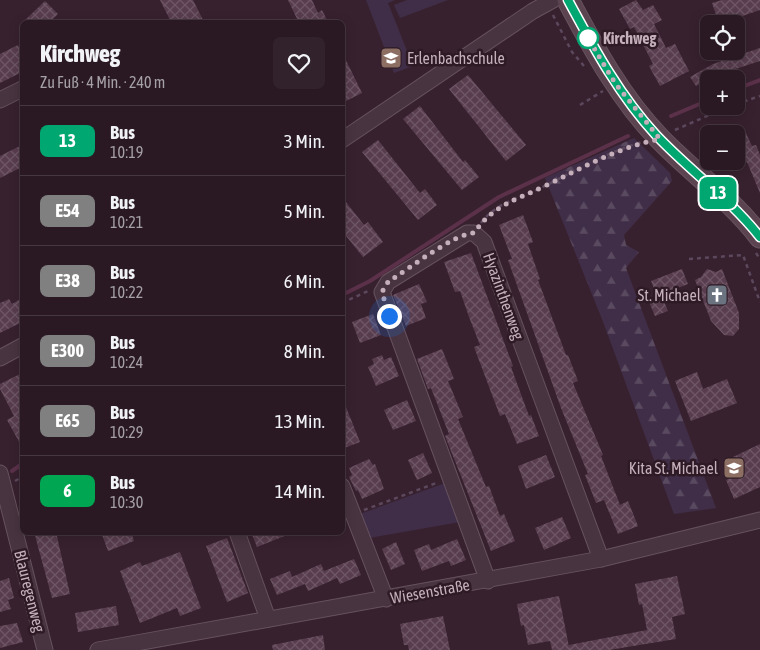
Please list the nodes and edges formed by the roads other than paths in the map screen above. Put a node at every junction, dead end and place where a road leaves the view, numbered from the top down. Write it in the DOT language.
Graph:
graph roads {
  1 [pos="553,0"];
  2 [pos="568,0"];
  3 [pos="20,90"];
  4 [pos="0,100"];
  5 [pos="345,138"];
  6 [pos="758,231"];
  7 [pos="20,347"];
  8 [pos="0,358"];
  9 [pos="0,474"];
  10 [pos="345,493"];
  11 [pos="760,520"];
  12 [pos="238,535"];
  13 [pos="601,559"];
  14 [pos="488,581"];
  15 [pos="386,599"];
  16 [pos="268,619"];
  17 [pos="45,650"];
  18 [pos="98,650"];
  1 -- 5 [label="street"];
  2 -- 6 [label="street"];
  3 -- 4 [label="street"];
  7 -- 8 [label="street"];
  9 -- 17 [label="street, Blauregenweg"];
  10 -- 15 [label="street"];
  11 -- 13 [label="street, Wiesenstraße"];
  12 -- 16 [label="street"];
  13 -- 14 [label="street, Wiesenstraße"];
  13 -- 14 [label="street, Hyazinthenweg"];
  14 -- 15 [label="street, Wiesenstraße"];
  15 -- 16 [label="street, Wiesenstraße"];
  16 -- 18 [label="street, Wiesenstraße"];
}
